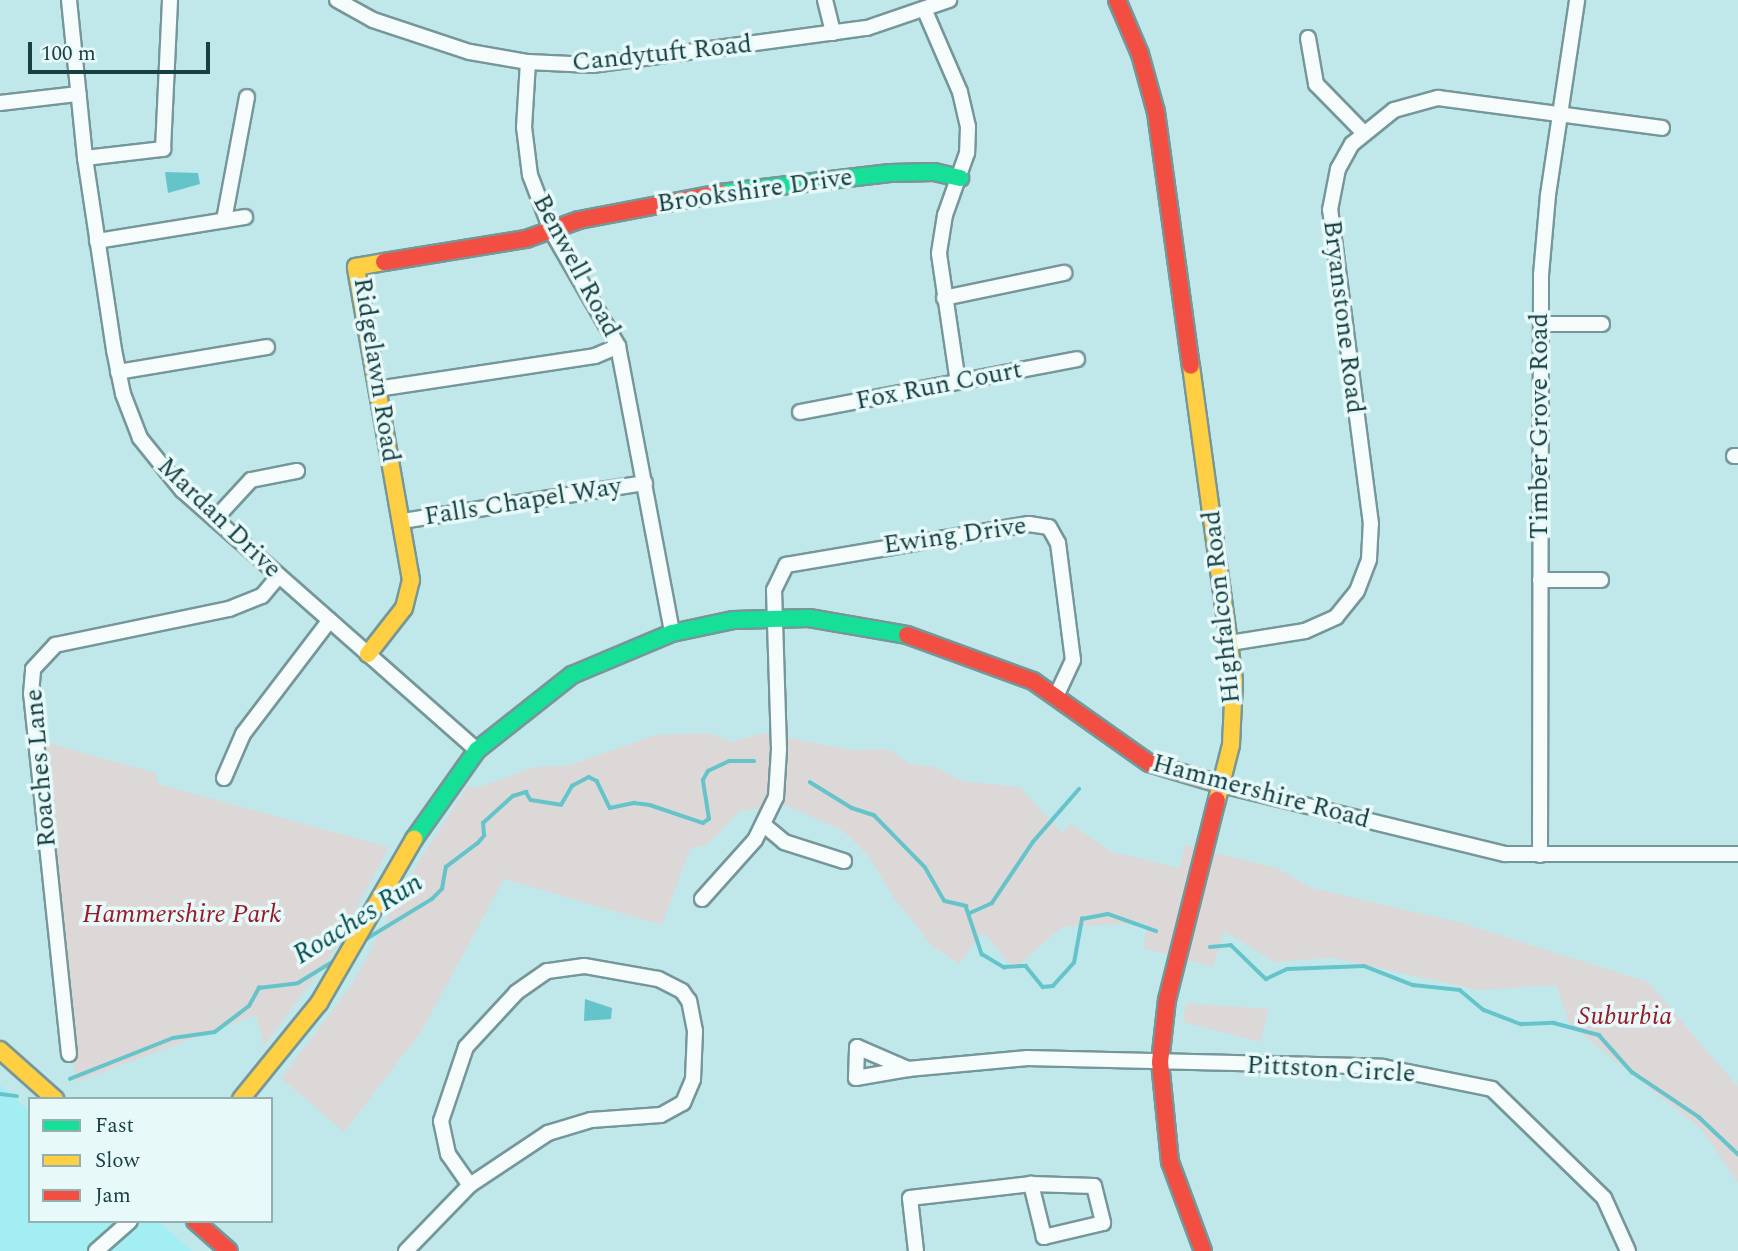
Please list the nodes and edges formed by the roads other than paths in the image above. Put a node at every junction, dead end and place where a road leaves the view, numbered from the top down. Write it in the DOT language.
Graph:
graph roads {
  1 [pos="69,0"];
  2 [pos="170,0"];
  3 [pos="337,0"];
  4 [pos="825,0"];
  5 [pos="949,0"];
  6 [pos="1117,0"];
  7 [pos="1577,0"];
  8 [pos="925,11"];
  9 [pos="833,33"];
  10 [pos="1308,38"];
  11 [pos="528,62"];
  12 [pos="78,94"];
  13 [pos="247,97"];
  14 [pos="0,103"];
  15 [pos="1558,113"];
  16 [pos="1662,128"];
  17 [pos="1364,133"];
  18 [pos="85,158"];
  19 [pos="960,178"];
  20 [pos="245,217"];
  21 [pos="224,220"];
  22 [pos="551,230"];
  23 [pos="97,241"];
  24 [pos="1064,273"];
  25 [pos="944,298"];
  26 [pos="1541,324"];
  27 [pos="1602,324"];
  28 [pos="618,346"];
  29 [pos="267,347"];
  30 [pos="1077,359"];
  31 [pos="118,372"];
  32 [pos="958,382"];
  33 [pos="377,389"];
  34 [pos="800,412"];
  35 [pos="297,471"];
  36 [pos="645,483"];
  37 [pos="215,519"];
  38 [pos="402,521"];
  39 [pos="279,576"];
  40 [pos="1540,580"];
  41 [pos="1601,580"];
  42 [pos="774,617"];
  43 [pos="330,620"];
  44 [pos="671,633"];
  45 [pos="1230,643"];
  46 [pos="368,654"];
  47 [pos="1056,694"];
  48 [pos="477,750"];
  49 [pos="224,778"];
  50 [pos="1222,785"];
  51 [pos="764,825"];
  52 [pos="1738,854"];
  53 [pos="1540,855"];
  54 [pos="844,861"];
  55 [pos="702,899"];
  56 [pos="0,1050"];
  57 [pos="69,1054"];
  58 [pos="1160,1062"];
  59 [pos="908,1069"];
  60 [pos="53,1097"];
  61 [pos="243,1097"];
  62 [pos="1031,1184"];
  63 [pos="470,1185"];
  64 [pos="128,1223"];
  65 [pos="197,1223"];
  66 [pos="96,1251"];
  67 [pos="229,1251"];
  68 [pos="406,1251"];
  69 [pos="916,1251"];
  70 [pos="1203,1251"];
  71 [pos="1630,1251"];
  1 -- 12 [label="street, Mardan Drive"];
  2 -- 18 [label="street"];
  3 -- 11 [label="street, Candytuft Road"];
  4 -- 9 [label="street"];
  5 -- 8 [label="street, Candytuft Road"];
  6 -- 45 [label="street, Highfalcon Road"];
  7 -- 15 [label="street, Timber Grove Road"];
  8 -- 9 [label="street, Candytuft Road"];
  8 -- 19 [label="street"];
  9 -- 11 [label="street, Candytuft Road"];
  10 -- 17 [label="street"];
  11 -- 22 [label="street, Benwell Road"];
  12 -- 14 [label="street"];
  12 -- 18 [label="street, Mardan Drive"];
  13 -- 21 [label="street"];
  15 -- 16 [label="street, Bryanstone Road"];
  15 -- 17 [label="street, Bryanstone Road"];
  15 -- 26 [label="street, Timber Grove Road"];
  17 -- 45 [label="street, Bryanstone Road"];
  18 -- 23 [label="street, Mardan Drive"];
  19 -- 22 [label="street, Brookshire Drive"];
  19 -- 25 [label="street"];
  20 -- 21 [label="street"];
  21 -- 23 [label="street"];
  22 -- 28 [label="street, Benwell Road"];
  22 -- 33 [label="street, Ridgelawn Road"];
  23 -- 31 [label="street, Mardan Drive"];
  24 -- 25 [label="street"];
  25 -- 32 [label="street"];
  26 -- 27 [label="street"];
  26 -- 40 [label="street, Timber Grove Road"];
  28 -- 33 [label="street"];
  28 -- 36 [label="street, Benwell Road"];
  29 -- 31 [label="street"];
  30 -- 32 [label="street, Fox Run Court"];
  31 -- 37 [label="street, Mardan Drive"];
  32 -- 34 [label="street, Fox Run Court"];
  33 -- 38 [label="street, Ridgelawn Road"];
  35 -- 37 [label="street"];
  36 -- 38 [label="street, Falls Chapel Way"];
  36 -- 44 [label="street, Benwell Road"];
  37 -- 39 [label="street, Mardan Drive"];
  38 -- 46 [label="street, Ridgelawn Road"];
  39 -- 43 [label="street, Mardan Drive"];
  39 -- 57 [label="street, Roaches Lane"];
  40 -- 41 [label="street"];
  40 -- 53 [label="street, Timber Grove Road"];
  42 -- 44 [label="street, Hammershire Road"];
  42 -- 47 [label="street, Hammershire Road"];
  42 -- 47 [label="street, Ewing Drive"];
  42 -- 51 [label="street"];
  43 -- 46 [label="street, Mardan Drive"];
  43 -- 49 [label="street"];
  44 -- 48 [label="street, Hammershire Road"];
  45 -- 50 [label="street, Highfalcon Road"];
  46 -- 48 [label="street, Mardan Drive"];
  47 -- 50 [label="street, Hammershire Road"];
  48 -- 61 [label="street, Hammershire Road"];
  50 -- 53 [label="street, Hammershire Road"];
  50 -- 58 [label="street, Highfalcon Road"];
  51 -- 54 [label="street"];
  51 -- 55 [label="street"];
  52 -- 53 [label="street, Hammershire Road"];
  56 -- 60 [label="street"];
  58 -- 59 [label="street, Pittston Circle"];
  58 -- 70 [label="street, Highfalcon Road"];
  58 -- 71 [label="street, Pittston Circle"];
  62 -- 62 [label="street"];
  62 -- 69 [label="street"];
  63 -- 63 [label="street"];
  63 -- 68 [label="street"];
  64 -- 66 [label="street"];
  65 -- 67 [label="street"];
}
